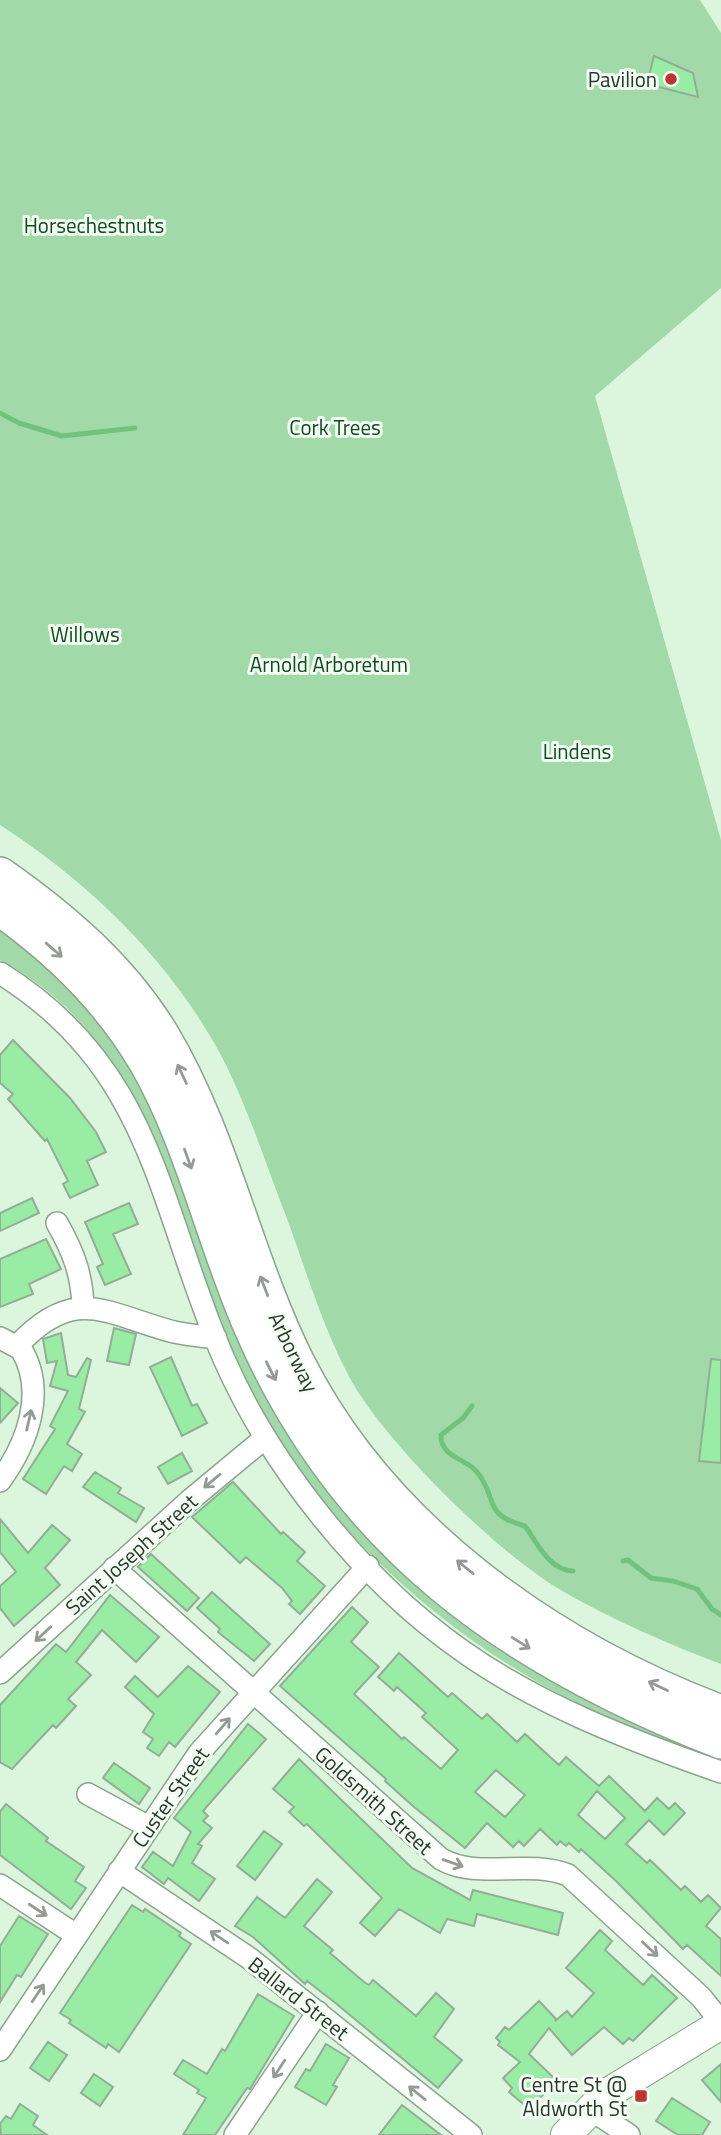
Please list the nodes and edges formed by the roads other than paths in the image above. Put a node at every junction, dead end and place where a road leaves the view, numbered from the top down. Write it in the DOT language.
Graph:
graph roads {
  1 [pos="0,875"];
  2 [pos="0,908"];
  3 [pos="0,973"];
  4 [pos="57,1223"];
  5 [pos="83,1307"];
  6 [pos="216,1338"];
  7 [pos="9,1342"];
  8 [pos="265,1438"];
  9 [pos="0,1481"];
  10 [pos="368,1566"];
  11 [pos="114,1568"];
  12 [pos="0,1673"];
  13 [pos="253,1692"];
  14 [pos="721,1713"];
  15 [pos="721,1741"];
  16 [pos="721,1772"];
  17 [pos="88,1794"];
  18 [pos="148,1826"];
  19 [pos="119,1871"];
  20 [pos="0,1885"];
  21 [pos="76,1935"];
  22 [pos="318,2012"];
  23 [pos="721,2023"];
  24 [pos="0,2050"];
  25 [pos="590,2109"];
  26 [pos="235,2135"];
  27 [pos="471,2135"];
  28 [pos="566,2135"];
  29 [pos="629,2135"];
  14 -- 1 [label="highway, Arborway, one-way"];
  2 -- 15 [label="highway, Arborway, one-way"];
  3 -- 6 [label="street"];
  4 -- 5 [label="street"];
  5 -- 6 [label="street"];
  5 -- 7 [label="street"];
  6 -- 8 [label="street"];
  9 -- 7 [label="street, one-way"];
  8 -- 10 [label="street"];
  8 -- 11 [label="street, Saint Joseph Street, one-way"];
  10 -- 13 [label="street, Custer Street"];
  10 -- 16 [label="street"];
  11 -- 12 [label="street, Saint Joseph Street, one-way"];
  11 -- 13 [label="street, Goldsmith Street"];
  18 -- 13 [label="street, Custer Street, one-way"];
  13 -- 23 [label="street, Goldsmith Street, one-way"];
  17 -- 18 [label="street"];
  18 -- 19 [label="street, Custer Street"];
  19 -- 21 [label="street, Custer Street"];
  22 -- 19 [label="street, Ballard Street, one-way"];
  20 -- 21 [label="street, one-way"];
  24 -- 21 [label="street, Custer Street, one-way"];
  22 -- 26 [label="street, one-way"];
  27 -- 22 [label="street, Ballard Street, one-way"];
  23 -- 25 [label="main road"];
  25 -- 28 [label="main road"];
  25 -- 29 [label="street"];
}
